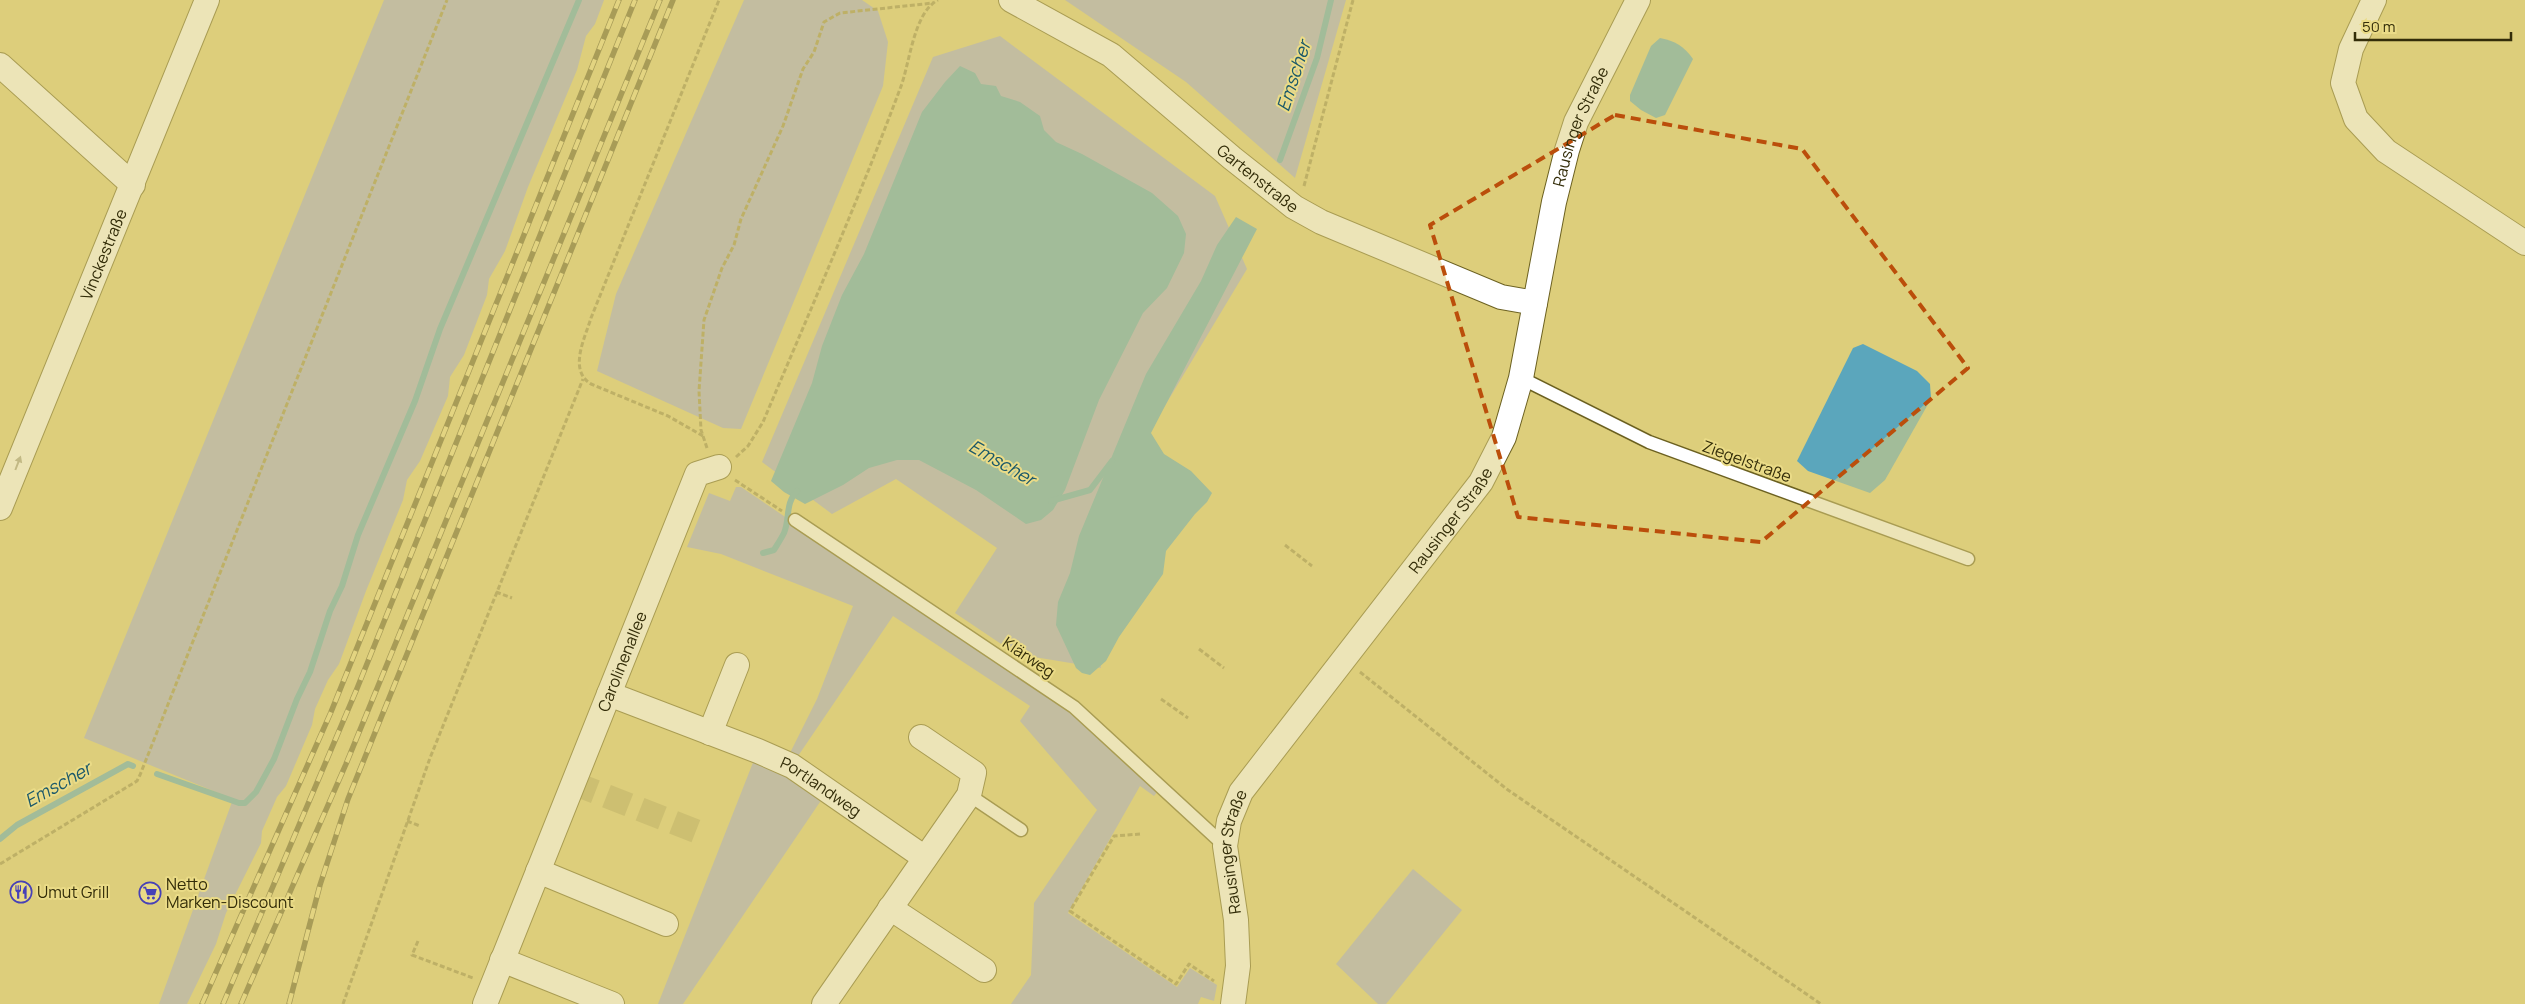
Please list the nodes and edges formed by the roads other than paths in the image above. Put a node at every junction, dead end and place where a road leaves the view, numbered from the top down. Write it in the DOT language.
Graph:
graph roads {
  1 [pos="208,0"];
  2 [pos="1010,0"];
  3 [pos="1638,0"];
  4 [pos="2374,0"];
  5 [pos="0,65"];
  6 [pos="133,185"];
  7 [pos="2525,243"];
  8 [pos="1535,303"];
  9 [pos="1521,378"];
  10 [pos="719,467"];
  11 [pos="0,508"];
  12 [pos="795,520"];
  13 [pos="1968,559"];
  14 [pos="737,665"];
  15 [pos="610,694"];
  16 [pos="710,733"];
  17 [pos="921,737"];
  18 [pos="968,795"];
  19 [pos="1021,830"];
  20 [pos="1225,846"];
  21 [pos="925,858"];
  22 [pos="538,871"];
  23 [pos="890,908"];
  24 [pos="666,924"];
  25 [pos="502,960"];
  26 [pos="984,970"];
  27 [pos="489,995"];
  28 [pos="1234,999"];
  29 [pos="612,1004"];
  30 [pos="824,1004"];
  1 -- 6 [label="street, Vinckestraße"];
  2 -- 8 [label="street, Gartenstraße"];
  3 -- 8 [label="street, Rausinger Straße"];
  4 -- 7 [label="street"];
  5 -- 6 [label="street"];
  11 -- 6 [label="street, Vinckestraße, one-way"];
  8 -- 9 [label="street, Rausinger Straße"];
  9 -- 13 [label="lane, Ziegelstraße"];
  9 -- 20 [label="street, Rausinger Straße"];
  10 -- 15 [label="street, Carolinenallee"];
  12 -- 20 [label="lane, Klärweg"];
  14 -- 16 [label="street"];
  15 -- 16 [label="street, Portlandweg"];
  15 -- 22 [label="street, Carolinenallee"];
  16 -- 21 [label="street, Portlandweg"];
  17 -- 18 [label="street"];
  18 -- 19 [label="lane"];
  18 -- 21 [label="street"];
  20 -- 28 [label="street, Rausinger Straße"];
  21 -- 23 [label="street"];
  22 -- 24 [label="street"];
  22 -- 25 [label="street, Carolinenallee"];
  23 -- 26 [label="street"];
  23 -- 30 [label="street"];
  25 -- 27 [label="street, Carolinenallee"];
  25 -- 29 [label="street"];
}
